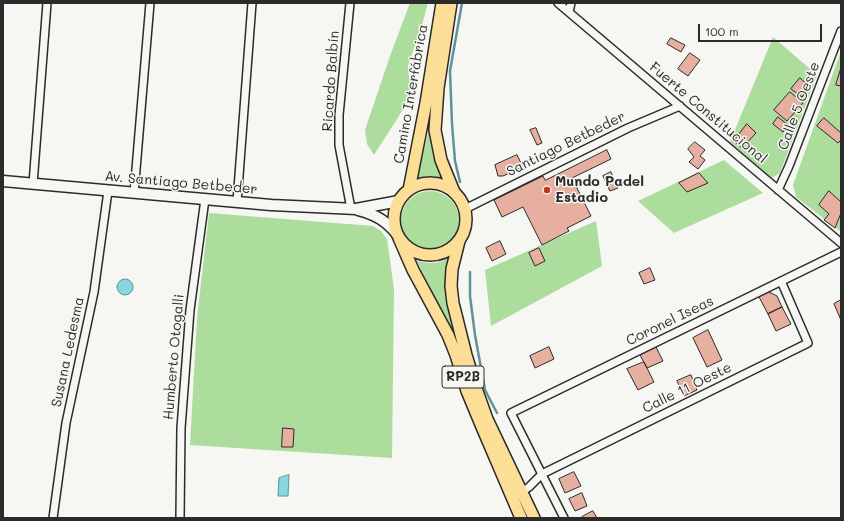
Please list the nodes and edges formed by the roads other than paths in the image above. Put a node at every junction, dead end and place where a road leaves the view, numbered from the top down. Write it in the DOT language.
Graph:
graph roads {
  1 [pos="48,3"];
  2 [pos="150,3"];
  3 [pos="252,3"];
  4 [pos="350,3"];
  5 [pos="442,3"];
  6 [pos="451,3"];
  7 [pos="558,3"];
  8 [pos="571,3"];
  9 [pos="568,12"];
  10 [pos="841,31"];
  11 [pos="680,106"];
  12 [pos="3,181"];
  13 [pos="33,184"];
  14 [pos="108,190"];
  15 [pos="409,190"];
  16 [pos="778,190"];
  17 [pos="454,192"];
  18 [pos="134,193"];
  19 [pos="205,199"];
  20 [pos="399,201"];
  21 [pos="237,202"];
  22 [pos="354,209"];
  23 [pos="465,209"];
  24 [pos="399,236"];
  25 [pos="459,241"];
  26 [pos="841,243"];
  27 [pos="841,252"];
  28 [pos="781,282"];
  29 [pos="542,474"];
  30 [pos="522,492"];
  31 [pos="53,518"];
  32 [pos="180,518"];
  33 [pos="521,518"];
  34 [pos="534,518"];
  35 [pos="564,518"];
  1 -- 13 [label="street"];
  2 -- 18 [label="street"];
  3 -- 21 [label="street"];
  4 -- 22 [label="street, Ricardo Balbín"];
  5 -- 15 [label="main road, Camino Interfábrica"];
  6 -- 17 [label="main road, Camino Interfábrica"];
  7 -- 9 [label="street, Fuerte Constitucional"];
  8 -- 9 [label="street"];
  9 -- 11 [label="street, Fuerte Constitucional"];
  10 -- 16 [label="street, Calle 5 Oeste"];
  11 -- 16 [label="street, Fuerte Constitucional"];
  11 -- 23 [label="street, Santiago Betbeder"];
  12 -- 13 [label="main road, Av. Santiago Betbeder"];
  13 -- 14 [label="main road, Av. Santiago Betbeder"];
  14 -- 18 [label="main road, Av. Santiago Betbeder"];
  14 -- 31 [label="street, Susana Ledesma"];
  15 -- 17 [label="main road, RP2B"];
  15 -- 20 [label="main road, RP2B"];
  16 -- 26 [label="street, Fuerte Constitucional"];
  17 -- 23 [label="main road, Camino Interfábrica"];
  18 -- 19 [label="main road, Av. Santiago Betbeder"];
  19 -- 21 [label="main road, Av. Santiago Betbeder"];
  19 -- 32 [label="street, Humberto Otogalli"];
  20 -- 22 [label="main road"];
  20 -- 24 [label="main road, RP2B"];
  21 -- 22 [label="main road, Av. Santiago Betbeder"];
  22 -- 24 [label="main road"];
  23 -- 25 [label="main road, RP2B"];
  24 -- 25 [label="main road"];
  24 -- 33 [label="main road, RP2B"];
  25 -- 30 [label="main road, RP2B"];
  27 -- 28 [label="street, Coronel Iseas"];
  28 -- 29 [label="street, Calle 11 Oeste"];
  28 -- 29 [label="street, Coronel Iseas"];
  29 -- 30 [label="street, Calle 11 Oeste"];
  29 -- 35 [label="street"];
  30 -- 34 [label="main road, RP2B"];
}
